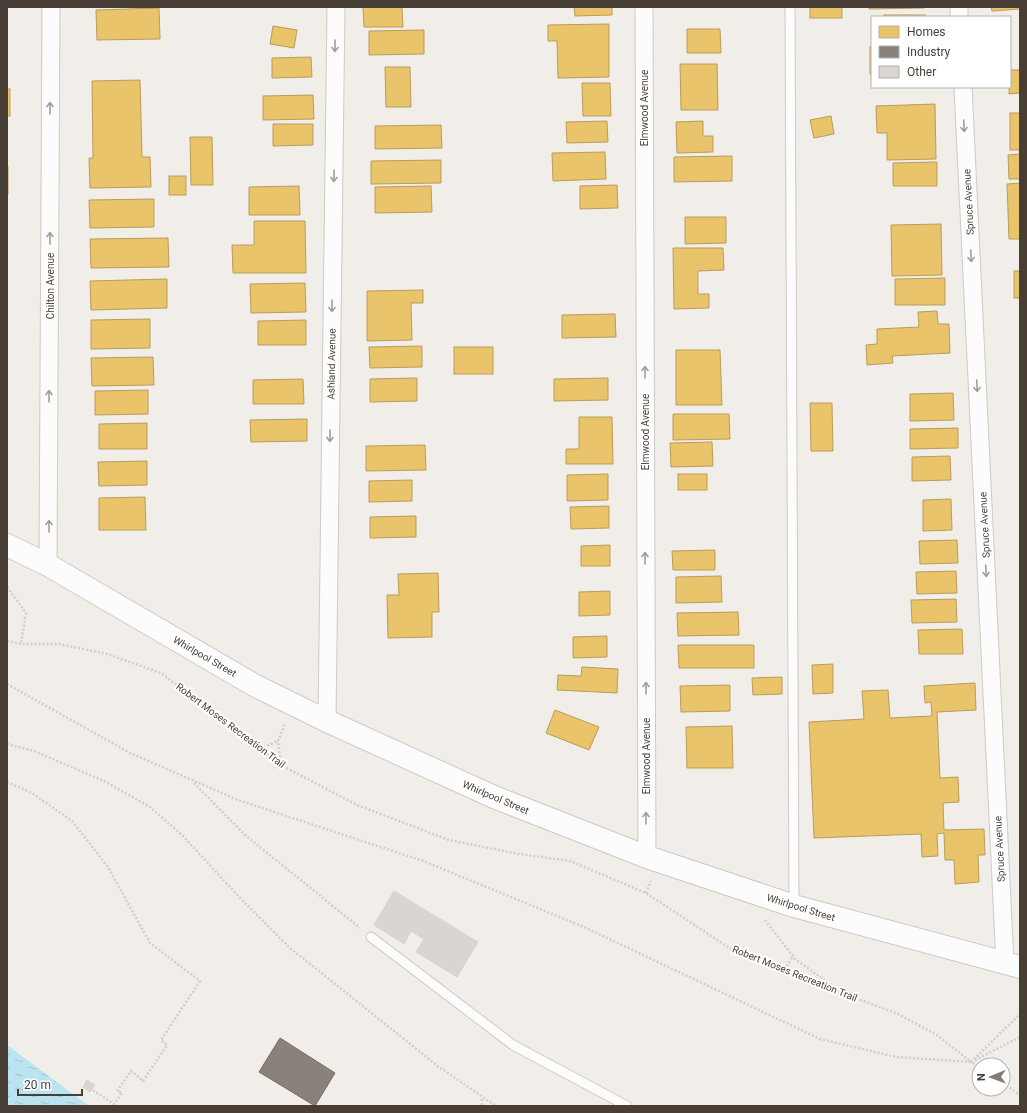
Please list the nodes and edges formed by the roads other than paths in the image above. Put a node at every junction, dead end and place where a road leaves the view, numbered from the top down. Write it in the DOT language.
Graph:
graph roads {
  1 [pos="51,7"];
  2 [pos="336,7"];
  3 [pos="644,7"];
  4 [pos="790,7"];
  5 [pos="963,88"];
  6 [pos="7,545"];
  7 [pos="48,565"];
  8 [pos="326,721"];
  9 [pos="646,857"];
  10 [pos="794,906"];
  11 [pos="371,937"];
  12 [pos="1012,965"];
  13 [pos="627,1106"];
  7 -- 1 [label="street, Chilton Avenue, one-way"];
  2 -- 8 [label="street, Ashland Avenue, one-way"];
  9 -- 3 [label="street, Elmwood Avenue, one-way"];
  4 -- 10 [label="lane"];
  5 -- 12 [label="street, Spruce Avenue, one-way"];
  6 -- 7 [label="street, Whirlpool Street"];
  7 -- 8 [label="street, Whirlpool Street"];
  8 -- 9 [label="street, Whirlpool Street"];
  9 -- 10 [label="street, Whirlpool Street"];
  10 -- 12 [label="street, Whirlpool Street"];
  11 -- 13 [label="lane"];
}
